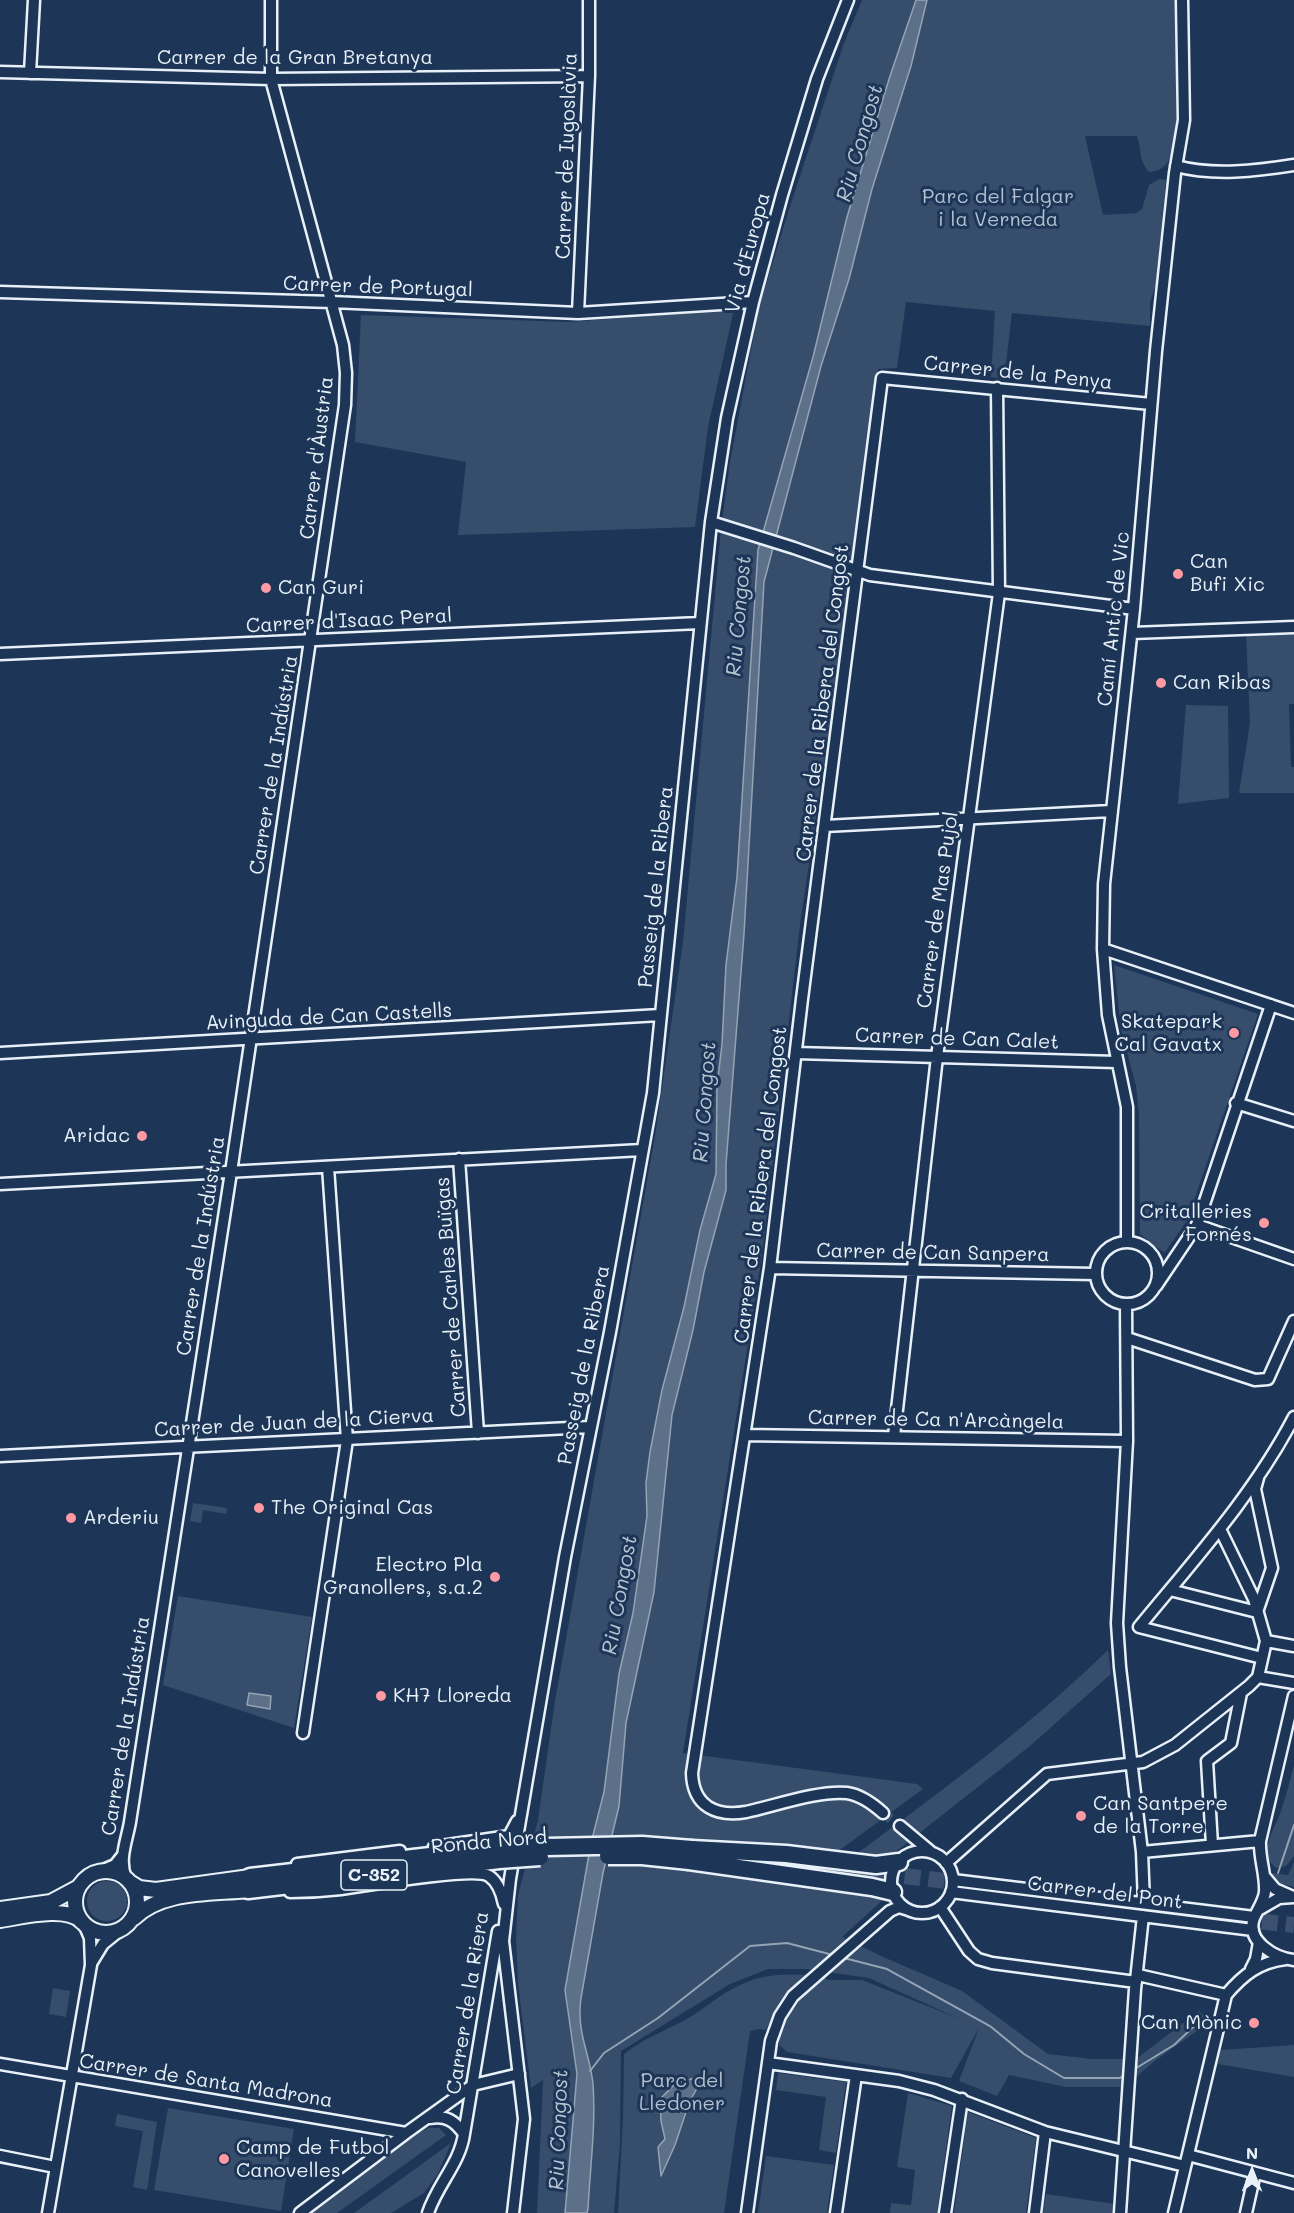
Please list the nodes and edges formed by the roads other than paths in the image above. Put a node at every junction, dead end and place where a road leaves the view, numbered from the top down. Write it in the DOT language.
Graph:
graph roads {
  1 [pos="34,0"];
  2 [pos="271,0"];
  3 [pos="589,0"];
  4 [pos="848,0"];
  5 [pos="1182,0"];
  6 [pos="0,72"];
  7 [pos="30,73"];
  8 [pos="589,76"];
  9 [pos="271,79"];
  10 [pos="1294,165"];
  11 [pos="1176,166"];
  12 [pos="0,292"];
  13 [pos="332,302"];
  14 [pos="753,302"];
  15 [pos="578,313"];
  16 [pos="882,378"];
  17 [pos="997,388"];
  18 [pos="1150,404"];
  19 [pos="711,522"];
  20 [pos="854,569"];
  21 [pos="999,593"];
  22 [pos="1134,609"];
  23 [pos="700,623"];
  24 [pos="1294,627"];
  25 [pos="1132,633"];
  26 [pos="311,641"];
  27 [pos="0,654"];
  28 [pos="1112,811"];
  29 [pos="968,819"];
  30 [pos="825,826"];
  31 [pos="1102,949"];
  32 [pos="1271,1005"];
  33 [pos="1294,1013"];
  34 [pos="660,1015"];
  35 [pos="250,1039"];
  36 [pos="0,1053"];
  37 [pos="796,1053"];
  38 [pos="937,1057"];
  39 [pos="1116,1062"];
  40 [pos="1236,1103"];
  41 [pos="1294,1121"];
  42 [pos="642,1150"];
  43 [pos="459,1159"];
  44 [pos="328,1167"];
  45 [pos="231,1172"];
  46 [pos="0,1184"];
  47 [pos="1197,1225"];
  48 [pos="1127,1241"];
  49 [pos="1177,1254"];
  50 [pos="1294,1259"];
  51 [pos="1156,1260"];
  52 [pos="770,1268"];
  53 [pos="912,1272"];
  54 [pos="1095,1274"];
  55 [pos="1156,1286"];
  56 [pos="1126,1304"];
  57 [pos="1294,1321"];
  58 [pos="1127,1338"];
  59 [pos="1294,1417"];
  60 [pos="590,1427"];
  61 [pos="478,1433"];
  62 [pos="744,1435"];
  63 [pos="894,1436"];
  64 [pos="347,1440"];
  65 [pos="1127,1441"];
  66 [pos="188,1446"];
  67 [pos="0,1456"];
  68 [pos="1259,1475"];
  69 [pos="1220,1529"];
  70 [pos="1170,1590"];
  71 [pos="1257,1611"];
  72 [pos="1266,1641"];
  73 [pos="1294,1646"];
  74 [pos="1262,1658"];
  75 [pos="1258,1677"];
  76 [pos="1294,1683"];
  77 [pos="1241,1694"];
  78 [pos="1294,1696"];
  79 [pos="303,1733"];
  80 [pos="1131,1764"];
  81 [pos="522,1807"];
  82 [pos="883,1813"];
  83 [pos="1260,1841"];
  84 [pos="1212,1845"];
  85 [pos="1142,1852"];
  86 [pos="933,1853"];
  87 [pos="123,1855"];
  88 [pos="691,1855"];
  89 [pos="900,1861"];
  90 [pos="946,1863"];
  91 [pos="784,1865"];
  92 [pos="101,1871"];
  93 [pos="1265,1877"];
  94 [pos="510,1879"];
  95 [pos="129,1880"];
  96 [pos="953,1880"];
  97 [pos="249,1884"];
  98 [pos="79,1887"];
  99 [pos="951,1892"];
  100 [pos="894,1894"];
  101 [pos="1293,1897"];
  102 [pos="503,1900"];
  103 [pos="1144,1903"];
  104 [pos="940,1907"];
  105 [pos="0,1909"];
  106 [pos="909,1910"];
  107 [pos="890,1911"];
  108 [pos="1256,1914"];
  109 [pos="1143,1916"];
  110 [pos="506,1917"];
  111 [pos="0,1920"];
  112 [pos="133,1920"];
  113 [pos="84,1924"];
  114 [pos="1253,1930"];
  115 [pos="119,1931"];
  116 [pos="1259,1942"];
  117 [pos="1292,1960"];
  118 [pos="91,1965"];
  119 [pos="1251,1969"];
  120 [pos="1137,1978"];
  121 [pos="1226,1995"];
  122 [pos="768,2063"];
  123 [pos="0,2064"];
  124 [pos="519,2074"];
  125 [pos="855,2075"];
  126 [pos="71,2077"];
  127 [pos="473,2085"];
  128 [pos="962,2099"];
  129 [pos="426,2119"];
  130 [pos="1045,2132"];
  131 [pos="406,2133"];
  132 [pos="464,2134"];
  133 [pos="1124,2150"];
  134 [pos="0,2156"];
  135 [pos="1186,2160"];
  136 [pos="55,2167"];
  137 [pos="1255,2173"];
  138 [pos="1294,2183"];
  139 [pos="48,2213"];
  140 [pos="300,2213"];
  141 [pos="428,2213"];
  142 [pos="513,2213"];
  143 [pos="747,2213"];
  144 [pos="836,2213"];
  145 [pos="945,2213"];
  146 [pos="1035,2213"];
  147 [pos="1120,2213"];
  148 [pos="1174,2213"];
  149 [pos="1246,2213"];
  1 -- 7 [label="street"];
  2 -- 9 [label="street, Carrer d'Àustria"];
  3 -- 8 [label="street, Carrer de Iugoslàvia"];
  4 -- 14 [label="street, Via d'Europa"];
  5 -- 11 [label="street, Camí Antic de Vic"];
  6 -- 7 [label="street, Carrer de la Gran Bretanya"];
  7 -- 9 [label="street, Carrer de la Gran Bretanya"];
  8 -- 9 [label="street, Carrer de la Gran Bretanya"];
  8 -- 15 [label="street, Carrer de Iugoslàvia"];
  9 -- 13 [label="street, Carrer d'Àustria"];
  10 -- 11 [label="street"];
  11 -- 18 [label="street, Camí Antic de Vic"];
  12 -- 13 [label="street, Carrer de Portugal"];
  13 -- 15 [label="street, Carrer de Portugal"];
  13 -- 26 [label="street, Carrer d'Àustria"];
  14 -- 15 [label="street, Carrer de Portugal"];
  14 -- 19 [label="street, Via d'Europa"];
  16 -- 17 [label="street, Carrer de la Penya"];
  16 -- 20 [label="street, Carrer de la Ribera del Congost"];
  17 -- 18 [label="street, Carrer de la Penya"];
  17 -- 21 [label="street, Carrer de Mas Pujol"];
  18 -- 22 [label="street, Camí Antic de Vic"];
  19 -- 20 [label="street"];
  19 -- 23 [label="street, Passeig de la Ribera"];
  20 -- 21 [label="street"];
  20 -- 30 [label="street, Carrer de la Ribera del Congost"];
  21 -- 22 [label="street"];
  21 -- 29 [label="street, Carrer de Mas Pujol"];
  22 -- 25 [label="street, Camí Antic de Vic"];
  23 -- 26 [label="street, Carrer d'Isaac Peral"];
  23 -- 34 [label="street, Passeig de la Ribera"];
  24 -- 25 [label="street"];
  25 -- 28 [label="street, Camí Antic de Vic"];
  26 -- 27 [label="street, Carrer d'Isaac Peral"];
  26 -- 35 [label="street, Carrer de la Indústria"];
  28 -- 29 [label="street"];
  28 -- 31 [label="street, Camí Antic de Vic"];
  29 -- 30 [label="street"];
  29 -- 38 [label="street, Carrer de Mas Pujol"];
  30 -- 37 [label="street, Carrer de la Ribera del Congost"];
  31 -- 32 [label="street"];
  31 -- 39 [label="street, Camí Antic de Vic"];
  32 -- 33 [label="street"];
  32 -- 40 [label="street"];
  34 -- 35 [label="street, Avinguda de Can Castells"];
  34 -- 42 [label="street, Passeig de la Ribera"];
  35 -- 36 [label="street, Avinguda de Can Castells"];
  35 -- 45 [label="street, Carrer de la Indústria"];
  37 -- 38 [label="street, Carrer de Can Calet"];
  37 -- 52 [label="street, Carrer de la Ribera del Congost"];
  38 -- 39 [label="street, Carrer de Can Calet"];
  38 -- 53 [label="street, Carrer de Mas Pujol"];
  39 -- 48 [label="street, Camí Antic de Vic"];
  40 -- 41 [label="street"];
  40 -- 47 [label="street"];
  42 -- 43 [label="street, Carrer de Carles Buïgas"];
  42 -- 60 [label="street, Passeig de la Ribera"];
  43 -- 44 [label="street, Carrer de Carles Buïgas"];
  43 -- 61 [label="street, Carrer de Carles Buïgas"];
  44 -- 45 [label="street, Carrer de Carles Buïgas"];
  44 -- 64 [label="street"];
  45 -- 46 [label="street, Carrer de Carles Buïgas"];
  45 -- 66 [label="street, Carrer de la Indústria"];
  47 -- 49 [label="street"];
  47 -- 50 [label="street"];
  48 -- 51 [label="street"];
  48 -- 54 [label="street"];
  49 -- 51 [label="street"];
  49 -- 55 [label="street"];
  51 -- 55 [label="street"];
  52 -- 53 [label="street, Carrer de Can Sanpera"];
  52 -- 62 [label="street, Carrer de la Ribera del Congost"];
  53 -- 54 [label="street, Carrer de Can Sanpera"];
  53 -- 63 [label="street, Carrer de Mas Pujol"];
  54 -- 56 [label="street"];
  55 -- 56 [label="street"];
  56 -- 58 [label="street"];
  57 -- 58 [label="street"];
  58 -- 65 [label="street"];
  59 -- 68 [label="street"];
  60 -- 61 [label="street, Carrer de Juan de la Cierva"];
  60 -- 81 [label="street, Passeig de la Ribera"];
  61 -- 64 [label="street, Carrer de Juan de la Cierva"];
  62 -- 63 [label="street, Carrer de Ca n'Arcàngela"];
  62 -- 82 [label="street, Carrer de la Ribera del Congost"];
  63 -- 65 [label="street, Carrer de Ca n'Arcàngela"];
  64 -- 66 [label="street, Carrer de Juan de la Cierva"];
  64 -- 79 [label="street"];
  65 -- 80 [label="street"];
  66 -- 67 [label="street, Carrer de Juan de la Cierva"];
  66 -- 87 [label="street, Carrer de la Indústria"];
  68 -- 69 [label="street"];
  68 -- 71 [label="street"];
  69 -- 70 [label="street"];
  69 -- 71 [label="street"];
  70 -- 71 [label="street"];
  70 -- 74 [label="street"];
  71 -- 72 [label="street"];
  72 -- 73 [label="street"];
  72 -- 74 [label="street"];
  74 -- 75 [label="street"];
  75 -- 76 [label="street"];
  75 -- 77 [label="street"];
  77 -- 80 [label="street"];
  77 -- 84 [label="street"];
  78 -- 83 [label="street"];
  80 -- 85 [label="street"];
  80 -- 90 [label="street"];
  81 -- 94 [label="street, Passeig de la Ribera"];
  81 -- 97 [label="street"];
  83 -- 84 [label="street"];
  83 -- 93 [label="street"];
  84 -- 85 [label="street"];
  85 -- 103 [label="street"];
  86 -- 89 [label="street"];
  86 -- 89 [label="street"];
  86 -- 90 [label="street"];
  87 -- 92 [label="street"];
  87 -- 95 [label="street, Carrer de la Indústria"];
  88 -- 89 [label="highway"];
  88 -- 91 [label="highway, Ronda Nord / C-352"];
  88 -- 97 [label="highway, Ronda Nord / C-352, bridge"];
  88 -- 100 [label="highway"];
  89 -- 100 [label="street"];
  90 -- 96 [label="street"];
  92 -- 95 [label="main road, C-352"];
  92 -- 98 [label="main road"];
  93 -- 101 [label="street"];
  93 -- 108 [label="street"];
  94 -- 102 [label="street, Carrer de la Riera"];
  94 -- 110 [label="street, Passeig de la Ribera"];
  95 -- 97 [label="main road, Ronda Nord / C-352"];
  95 -- 112 [label="main road"];
  96 -- 99 [label="street"];
  96 -- 103 [label="street, Carrer del Pont"];
  97 -- 102 [label="street"];
  97 -- 112 [label="main road, Ronda Nord / C-352"];
  98 -- 105 [label="main road"];
  98 -- 113 [label="main road"];
  99 -- 104 [label="street"];
  99 -- 109 [label="street, Carrer del Pont"];
  100 -- 106 [label="street"];
  100 -- 107 [label="street"];
  101 -- 108 [label="street"];
  102 -- 110 [label="street"];
  102 -- 127 [label="street, Carrer de la Riera"];
  103 -- 108 [label="street, Carrer del Pont"];
  104 -- 106 [label="street"];
  104 -- 120 [label="street"];
  106 -- 107 [label="street"];
  107 -- 122 [label="street"];
  108 -- 114 [label="street"];
  109 -- 114 [label="street, Carrer del Pont"];
  109 -- 120 [label="street"];
  110 -- 124 [label="street, Passeig de la Ribera"];
  111 -- 113 [label="main road"];
  112 -- 115 [label="main road, C-352"];
  113 -- 115 [label="main road"];
  113 -- 118 [label="street"];
  114 -- 116 [label="street"];
  115 -- 118 [label="street"];
  116 -- 117 [label="street"];
  116 -- 119 [label="street"];
  117 -- 119 [label="street"];
  118 -- 126 [label="street"];
  119 -- 121 [label="street"];
  120 -- 121 [label="street"];
  120 -- 133 [label="street"];
  121 -- 135 [label="street"];
  122 -- 125 [label="street"];
  122 -- 143 [label="street"];
  123 -- 126 [label="street, Carrer de Santa Madrona"];
  124 -- 127 [label="street"];
  124 -- 142 [label="street, Passeig de la Ribera"];
  125 -- 128 [label="street"];
  125 -- 144 [label="street"];
  126 -- 131 [label="street, Carrer de Santa Madrona"];
  126 -- 136 [label="street"];
  127 -- 129 [label="street"];
  127 -- 132 [label="street, Carrer de la Riera"];
  128 -- 130 [label="street"];
  128 -- 145 [label="street"];
  129 -- 131 [label="street"];
  129 -- 132 [label="street"];
  130 -- 133 [label="street"];
  130 -- 146 [label="street"];
  131 -- 140 [label="street"];
  132 -- 141 [label="street, Carrer de la Riera"];
  133 -- 135 [label="street"];
  133 -- 147 [label="street"];
  134 -- 136 [label="street"];
  135 -- 137 [label="street"];
  135 -- 148 [label="street"];
  136 -- 139 [label="street"];
  137 -- 138 [label="street"];
  137 -- 149 [label="street"];
}
